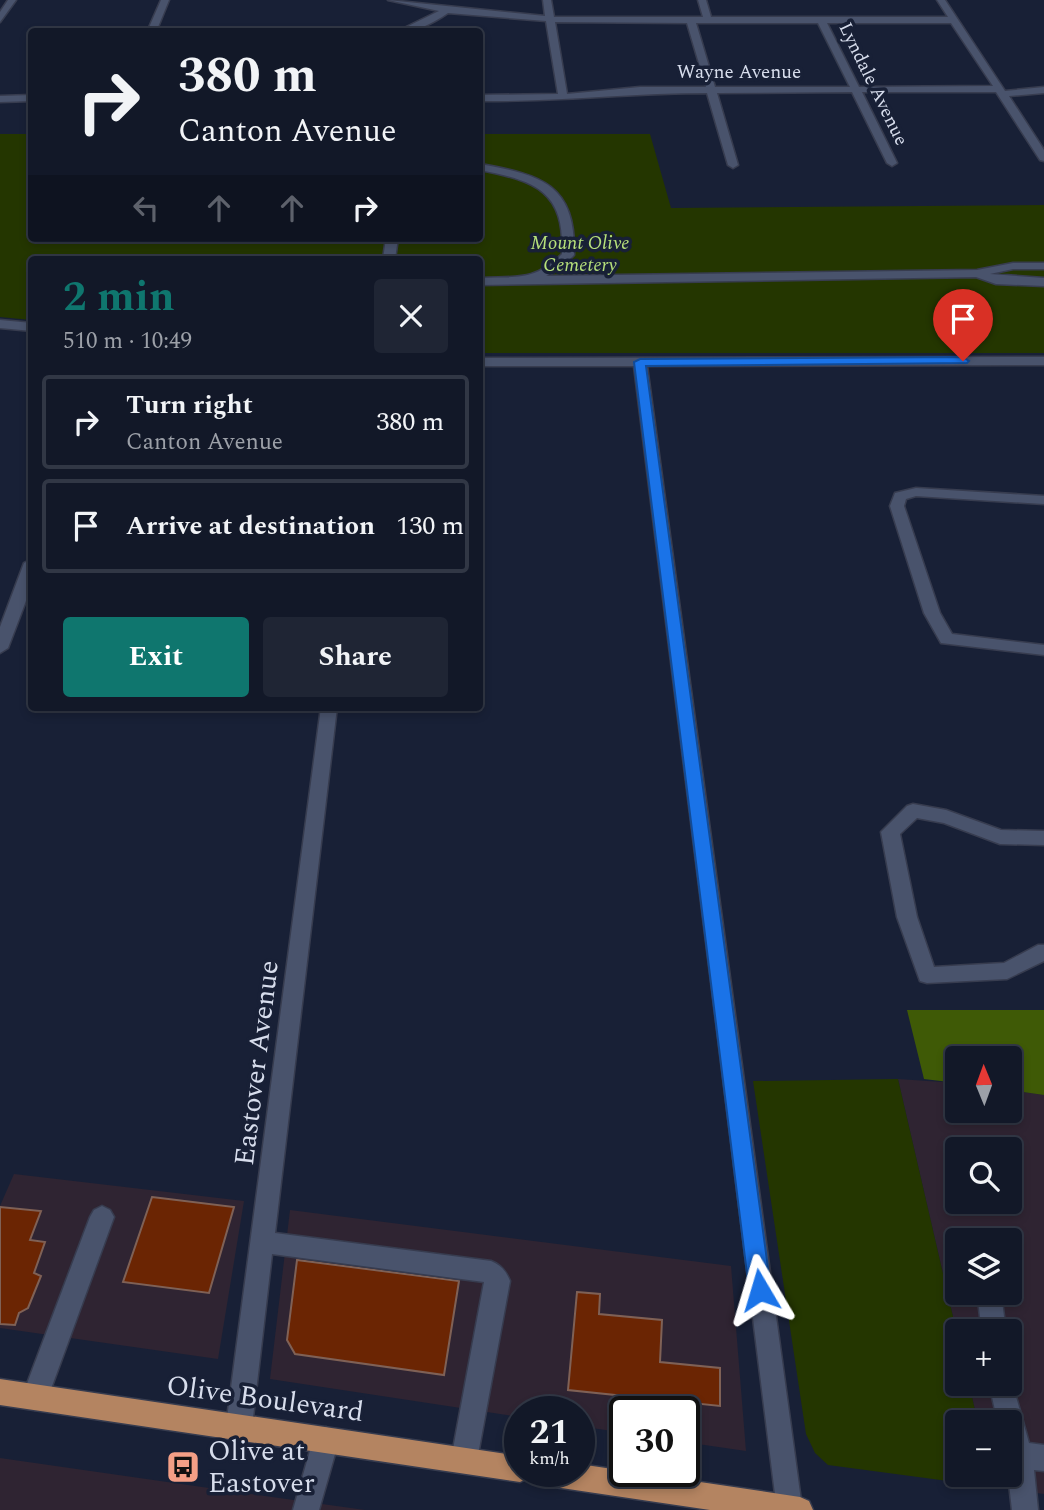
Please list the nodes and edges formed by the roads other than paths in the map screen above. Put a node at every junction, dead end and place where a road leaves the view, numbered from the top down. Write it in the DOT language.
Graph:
graph roads {
  1 [pos="12,0"];
  2 [pos="165,0"];
  3 [pos="392,0"];
  4 [pos="547,0"];
  5 [pos="702,0"];
  6 [pos="941,0"];
  7 [pos="446,10"];
  8 [pos="0,19"];
  9 [pos="550,19"];
  10 [pos="955,20"];
  11 [pos="691,21"];
  12 [pos="708,21"];
  13 [pos="822,21"];
  14 [pos="153,28"];
  15 [pos="411,28"];
  16 [pos="713,90"];
  17 [pos="853,90"];
  18 [pos="1044,90"];
  19 [pos="1001,92"];
  20 [pos="563,97"];
  21 [pos="1044,97"];
  22 [pos="483,98"];
  23 [pos="0,99"];
  24 [pos="28,99"];
  25 [pos="1044,158"];
  26 [pos="892,163"];
  27 [pos="733,165"];
  28 [pos="483,168"];
  29 [pos="568,255"];
  30 [pos="1044,266"];
  31 [pos="977,273"];
  32 [pos="600,279"];
  33 [pos="526,280"];
  34 [pos="483,281"];
  35 [pos="1044,282"];
  36 [pos="0,324"];
  37 [pos="28,327"];
  38 [pos="1044,360"];
  39 [pos="483,362"];
  40 [pos="640,362"];
  41 [pos="1044,500"];
  42 [pos="28,574"];
  43 [pos="0,648"];
  44 [pos="1044,650"];
  45 [pos="329,711"];
  46 [pos="1044,838"];
  47 [pos="1044,953"];
  48 [pos="102,1217"];
  49 [pos="263,1241"];
  50 [pos="0,1392"];
  51 [pos="1007,1396"];
  52 [pos="35,1397"];
  53 [pos="239,1426"];
  54 [pos="326,1440"];
  55 [pos="1032,1457"];
  56 [pos="464,1460"];
  57 [pos="504,1466"];
  58 [pos="595,1481"];
  59 [pos="745,1506"];
  60 [pos="794,1509"];
  61 [pos="306,1510"];
  62 [pos="1025,1510"];
  1 -- 8 [label="street"];
  2 -- 14 [label="street"];
  3 -- 7 [label="street"];
  4 -- 9 [label="street"];
  5 -- 12 [label="street"];
  6 -- 10 [label="street"];
  7 -- 9 [label="street"];
  7 -- 15 [label="street"];
  9 -- 11 [label="street"];
  9 -- 20 [label="street"];
  10 -- 13 [label="street"];
  10 -- 19 [label="street"];
  11 -- 12 [label="street"];
  11 -- 16 [label="street"];
  12 -- 13 [label="street"];
  13 -- 17 [label="street, Lyndale Avenue"];
  16 -- 17 [label="street, Wayne Avenue"];
  16 -- 20 [label="street, Wayne Avenue"];
  16 -- 27 [label="street"];
  17 -- 19 [label="street, Wayne Avenue"];
  17 -- 26 [label="street, Lyndale Avenue"];
  18 -- 19 [label="street, Wayne Avenue"];
  19 -- 21 [label="street, Wayne Avenue"];
  19 -- 25 [label="street"];
  20 -- 22 [label="street, Wayne Avenue"];
  23 -- 24 [label="street"];
  28 -- 29 [label="street"];
  29 -- 32 [label="street"];
  29 -- 33 [label="street"];
  30 -- 31 [label="street"];
  31 -- 32 [label="street"];
  31 -- 35 [label="street"];
  32 -- 33 [label="street"];
  33 -- 34 [label="street"];
  36 -- 37 [label="street"];
  38 -- 40 [label="street"];
  39 -- 40 [label="street"];
  40 -- 60 [label="street"];
  41 -- 44 [label="street"];
  42 -- 43 [label="street"];
  45 -- 49 [label="street, Eastover Avenue"];
  46 -- 47 [label="street"];
  48 -- 52 [label="street"];
  49 -- 53 [label="street, Eastover Avenue"];
  49 -- 56 [label="street"];
  50 -- 52 [label="main road, Olive Boulevard"];
  51 -- 55 [label="street"];
  52 -- 53 [label="main road, Olive Boulevard"];
  53 -- 54 [label="main road, Olive Boulevard"];
  54 -- 56 [label="main road, Olive Boulevard"];
  54 -- 61 [label="street"];
  55 -- 62 [label="street"];
  56 -- 57 [label="main road, Olive Boulevard"];
  58 -- 59 [label="main road"];
  59 -- 60 [label="main road"];
}
